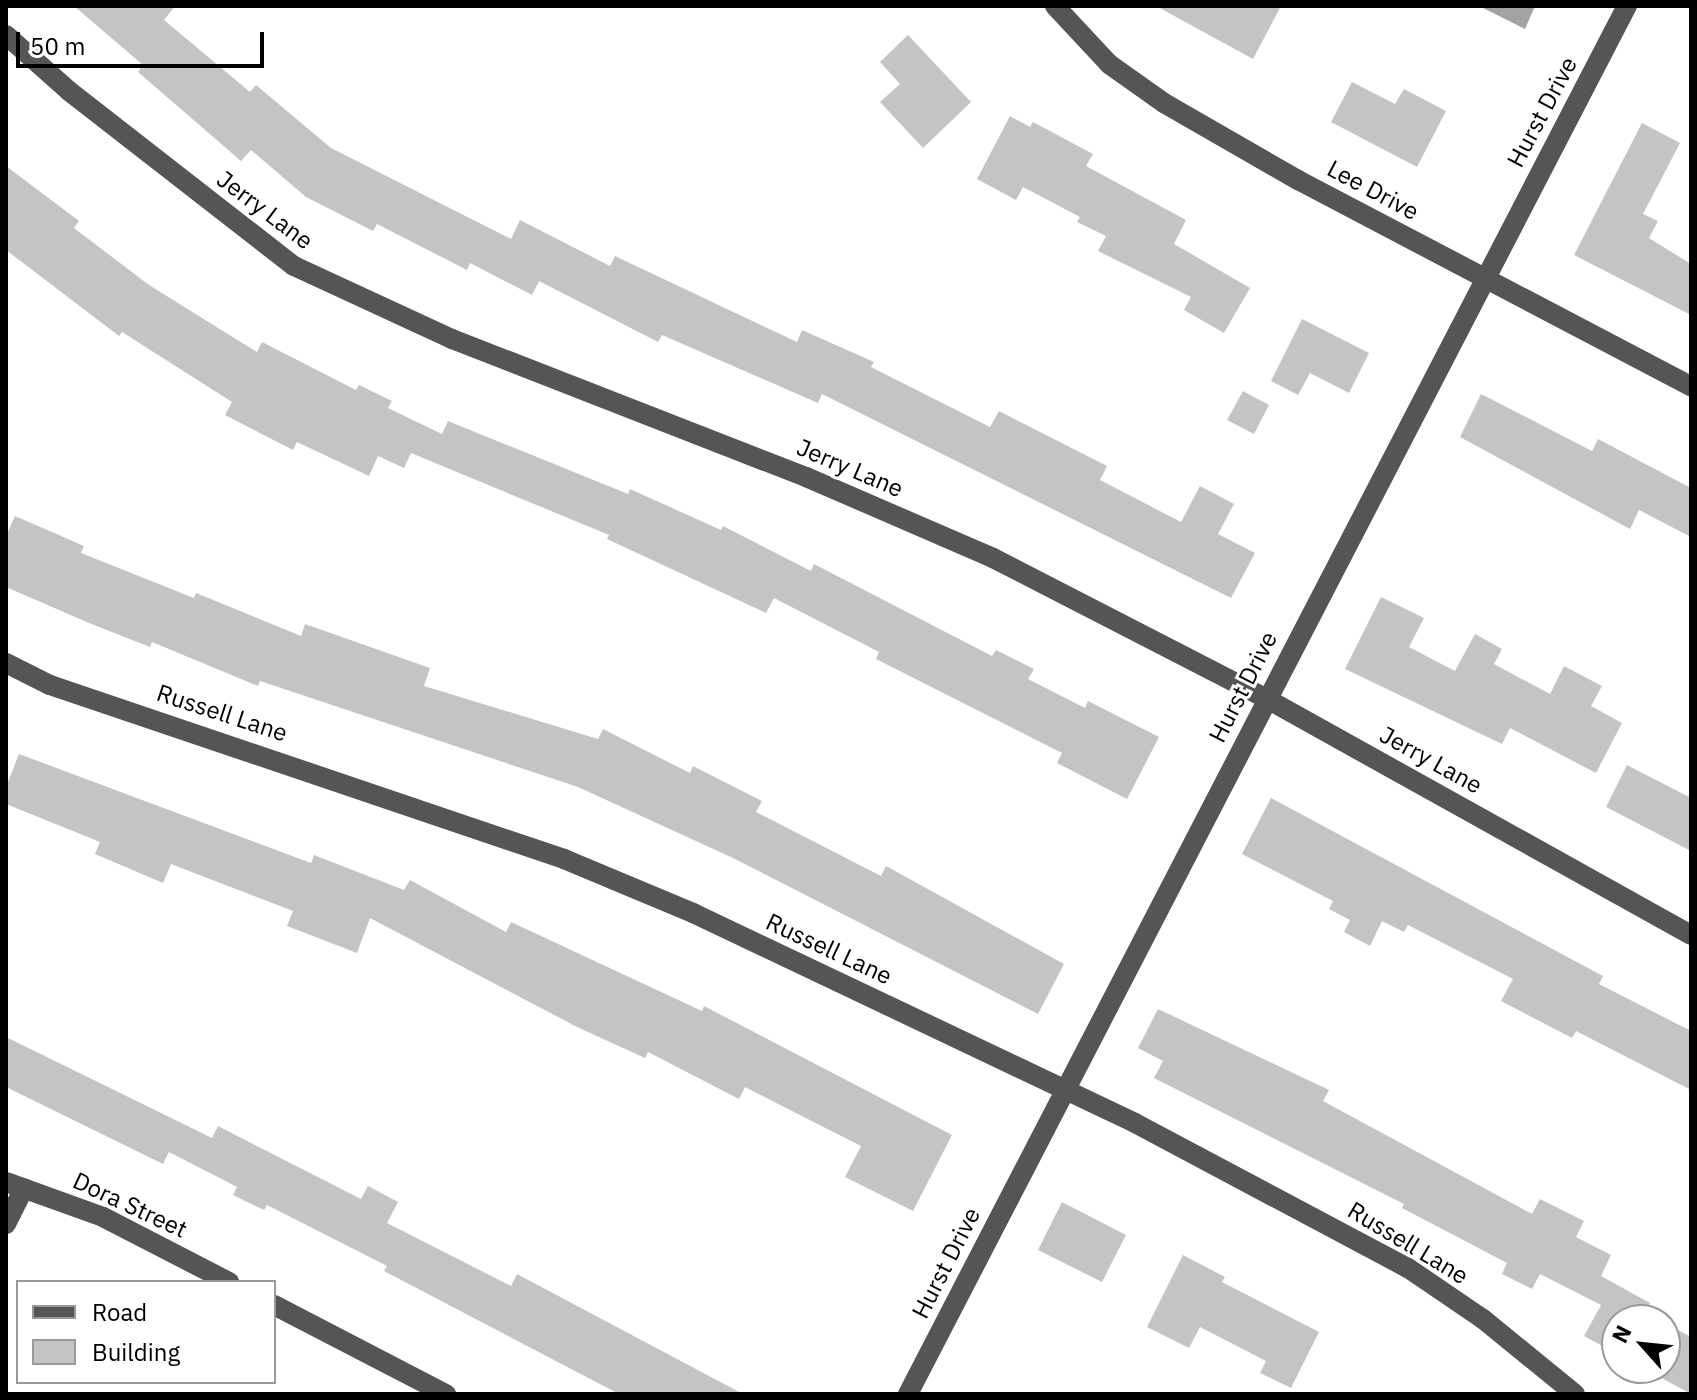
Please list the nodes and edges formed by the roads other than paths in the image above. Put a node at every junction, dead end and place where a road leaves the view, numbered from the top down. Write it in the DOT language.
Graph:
graph roads {
  1 [pos="1055,6"];
  2 [pos="1627,6"];
  3 [pos="6,35"];
  4 [pos="1485,279"];
  5 [pos="1691,386"];
  6 [pos="6,663"];
  7 [pos="1267,699"];
  8 [pos="1691,935"];
  9 [pos="1064,1089"];
  10 [pos="15,1185"];
  11 [pos="6,1224"];
  12 [pos="225,1280"];
  13 [pos="276,1306"];
  14 [pos="433,1391"];
  15 [pos="908,1394"];
  16 [pos="1575,1394"];
  1 -- 4 [label="street, Lee Drive"];
  2 -- 4 [label="street, Hurst Drive"];
  3 -- 7 [label="street, Jerry Lane"];
  4 -- 5 [label="street, Lee Drive"];
  4 -- 7 [label="street, Hurst Drive"];
  6 -- 9 [label="street, Russell Lane"];
  7 -- 8 [label="street, Jerry Lane"];
  7 -- 9 [label="street, Hurst Drive"];
  9 -- 15 [label="street, Hurst Drive"];
  9 -- 16 [label="street, Russell Lane"];
  10 -- 11 [label="street"];
  10 -- 12 [label="street, Dora Street"];
  13 -- 14 [label="street"];
}
